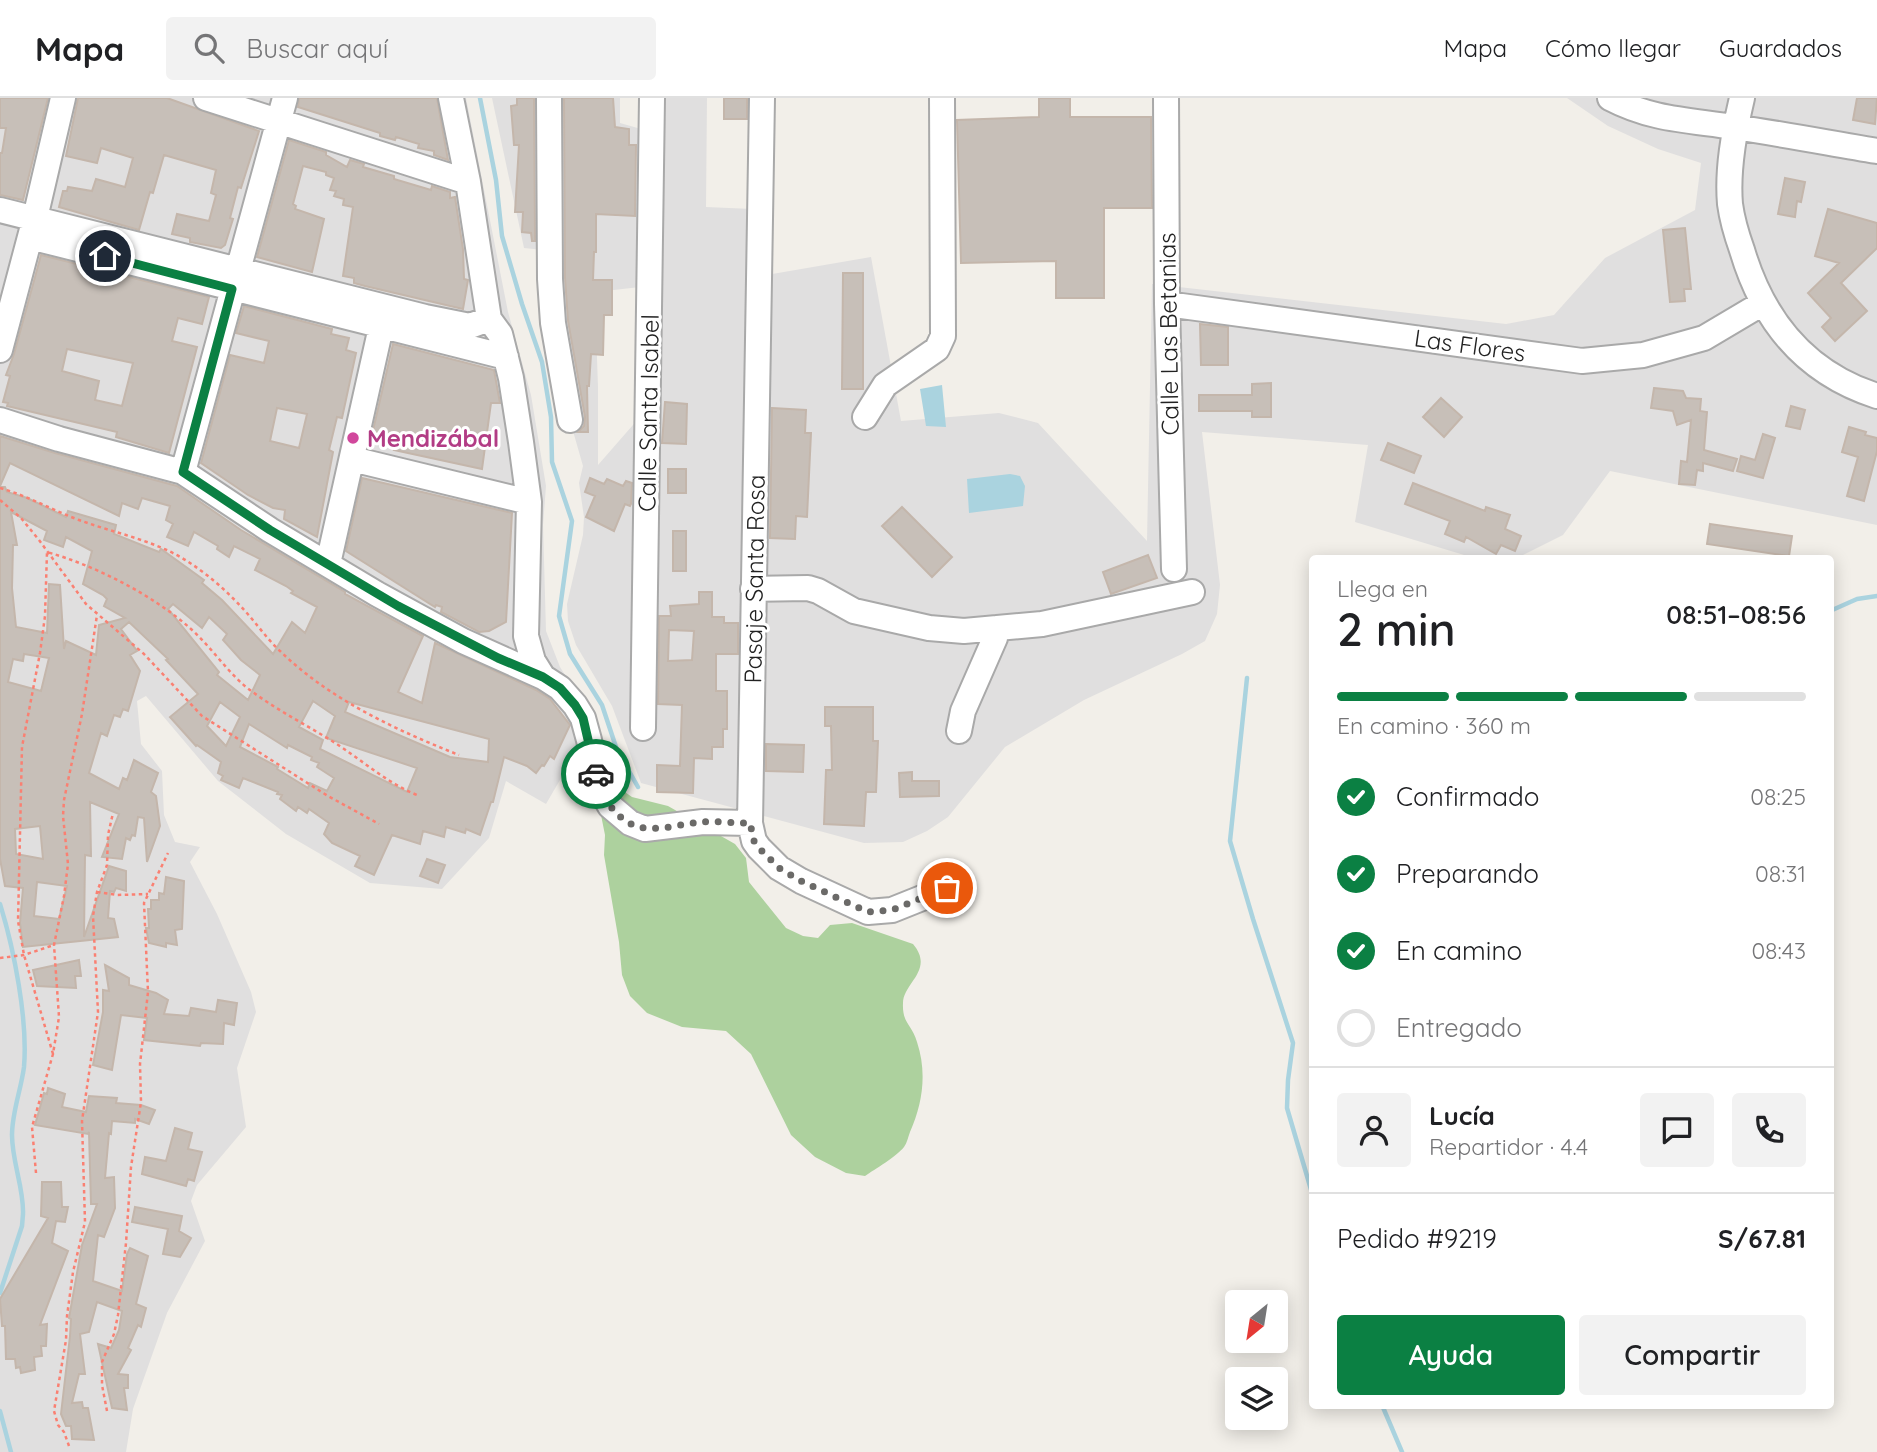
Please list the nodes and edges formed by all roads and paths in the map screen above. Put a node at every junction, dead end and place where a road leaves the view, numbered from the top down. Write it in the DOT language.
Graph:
graph roads {
  1 [pos="64,98"];
  2 [pos="206,98"];
  3 [pos="285,98"];
  4 [pos="451,98"];
  5 [pos="549,98"];
  6 [pos="652,98"];
  7 [pos="762,98"];
  8 [pos="942,98"];
  9 [pos="1166,98"];
  10 [pos="1610,98"];
  11 [pos="1742,98"];
  12 [pos="279,122"];
  13 [pos="1735,127"];
  14 [pos="1877,151"];
  15 [pos="468,182"];
  16 [pos="0,210"];
  17 [pos="32,228"];
  18 [pos="234,280"];
  19 [pos="1763,303"];
  20 [pos="1167,304"];
  21 [pos="379,317"];
  22 [pos="476,331"];
  23 [pos="0,350"];
  24 [pos="506,357"];
  25 [pos="1877,396"];
  26 [pos="865,417"];
  27 [pos="0,420"];
  28 [pos="570,420"];
  29 [pos="352,459"];
  30 [pos="183,472"];
  31 [pos="0,488"];
  32 [pos="0,500"];
  33 [pos="529,502"];
  34 [pos="47,552"];
  35 [pos="328,564"];
  36 [pos="1174,569"];
  37 [pos="753,589"];
  38 [pos="1192,592"];
  39 [pos="97,615"];
  40 [pos="996,628"];
  41 [pos="526,636"];
  42 [pos="498,658"];
  43 [pos="543,677"];
  44 [pos="643,729"];
  45 [pos="959,731"];
  46 [pos="459,755"];
  47 [pos="417,795"];
  48 [pos="113,813"];
  49 [pos="750,823"];
  50 [pos="379,824"];
  51 [pos="168,853"];
  52 [pos="947,888"];
  53 [pos="97,892"];
  54 [pos="148,894"];
  55 [pos="54,945"];
  56 [pos="24,955"];
  57 [pos="0,958"];
  58 [pos="53,1054"];
  59 [pos="36,1173"];
  60 [pos="107,1411"];
  61 [pos="69,1446"];
  1 -- 17 [label="street"];
  2 -- 12 [label="street"];
  3 -- 12 [label="street"];
  4 -- 15 [label="street"];
  5 -- 28 [label="street"];
  6 -- 44 [label="street, Calle Santa Isabel"];
  7 -- 37 [label="street, Pasaje Santa Rosa"];
  8 -- 26 [label="street"];
  9 -- 20 [label="street, Calle Las Betanias"];
  10 -- 13 [label="street"];
  11 -- 13 [label="street"];
  12 -- 15 [label="street"];
  12 -- 18 [label="street"];
  13 -- 14 [label="street"];
  13 -- 19 [label="street"];
  15 -- 22 [label="street"];
  16 -- 17 [label="street"];
  17 -- 18 [label="street"];
  17 -- 23 [label="street"];
  18 -- 21 [label="street"];
  18 -- 30 [label="street"];
  19 -- 20 [label="street, Las Flores"];
  19 -- 25 [label="street"];
  20 -- 36 [label="street, Calle Las Betanias"];
  21 -- 22 [label="street"];
  21 -- 29 [label="street"];
  22 -- 24 [label="street"];
  22 -- 24 [label="street"];
  24 -- 33 [label="street"];
  27 -- 30 [label="street"];
  29 -- 33 [label="street"];
  29 -- 35 [label="street"];
  30 -- 35 [label="street"];
  31 -- 46 [label="path"];
  32 -- 34 [label="path"];
  33 -- 41 [label="street"];
  34 -- 39 [label="path"];
  34 -- 47 [label="path"];
  34 -- 56 [label="path"];
  35 -- 42 [label="street"];
  37 -- 40 [label="street"];
  37 -- 49 [label="street, Pasaje Santa Rosa"];
  38 -- 40 [label="street"];
  39 -- 50 [label="path"];
  39 -- 55 [label="path"];
  40 -- 45 [label="street"];
  41 -- 42 [label="street"];
  41 -- 43 [label="street"];
  42 -- 43 [label="street"];
  43 -- 49 [label="street"];
  48 -- 53 [label="path"];
  49 -- 52 [label="street, Pasaje Santa Rosa"];
  51 -- 54 [label="path"];
  53 -- 54 [label="path"];
  53 -- 61 [label="path"];
  54 -- 60 [label="path"];
  55 -- 56 [label="path"];
  55 -- 58 [label="path"];
  56 -- 57 [label="path"];
  56 -- 58 [label="path"];
  58 -- 59 [label="path"];
}
